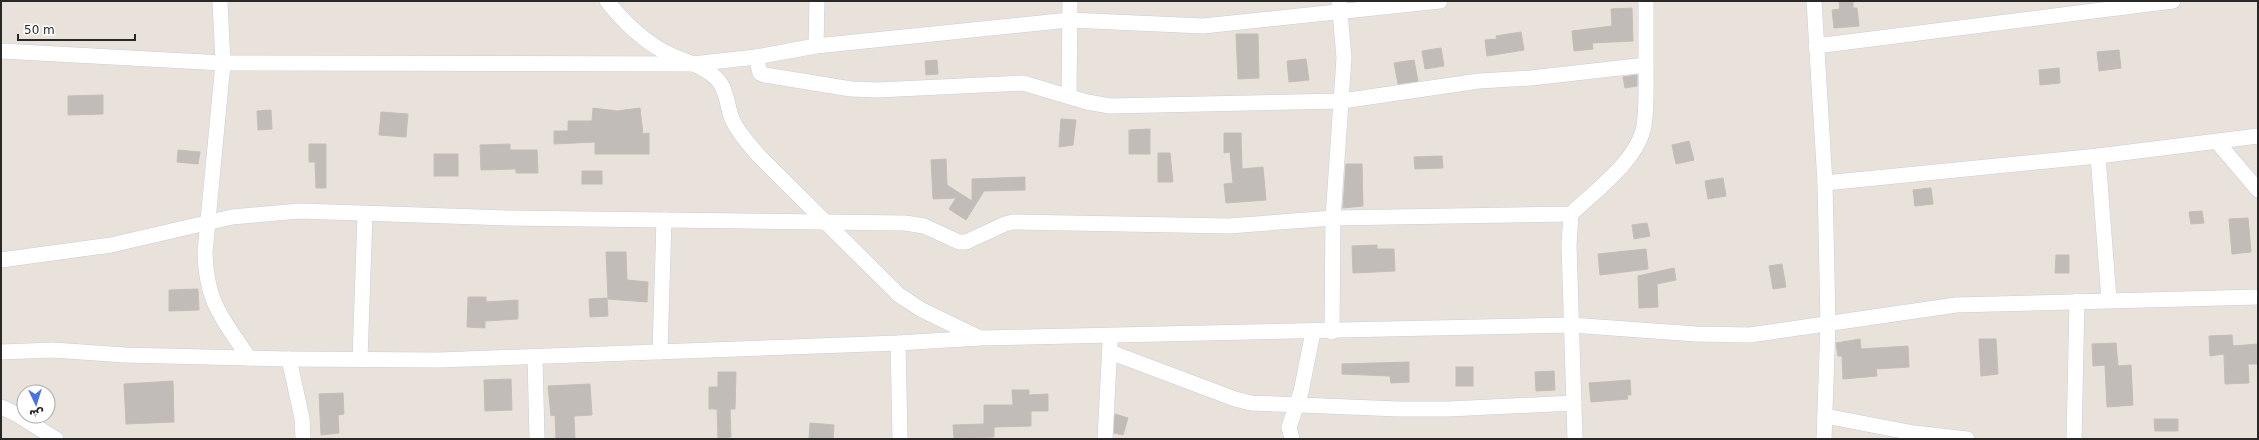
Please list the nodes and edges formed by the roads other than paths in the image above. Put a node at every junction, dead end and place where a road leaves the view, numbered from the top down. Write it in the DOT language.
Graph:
graph roads {
  1 [pos="220,1"];
  2 [pos="607,1"];
  3 [pos="817,1"];
  4 [pos="1070,1"];
  5 [pos="1440,1"];
  6 [pos="1646,1"];
  7 [pos="1814,1"];
  8 [pos="2173,1"];
  9 [pos="2127,4"];
  10 [pos="1339,6"];
  11 [pos="1069,20"];
  12 [pos="816,46"];
  13 [pos="1816,46"];
  14 [pos="1,51"];
  15 [pos="756,57"];
  16 [pos="223,63"];
  17 [pos="693,64"];
  18 [pos="1646,65"];
  19 [pos="1069,96"];
  20 [pos="1342,101"];
  21 [pos="2258,136"];
  22 [pos="2218,142"];
  23 [pos="2098,156"];
  24 [pos="1825,183"];
  25 [pos="2258,190"];
  26 [pos="365,214"];
  27 [pos="1571,214"];
  28 [pos="1333,218"];
  29 [pos="664,220"];
  30 [pos="209,222"];
  31 [pos="825,222"];
  32 [pos="1,260"];
  33 [pos="2258,296"];
  34 [pos="2109,300"];
  35 [pos="2078,301"];
  36 [pos="1828,323"];
  37 [pos="1571,325"];
  38 [pos="1313,332"];
  39 [pos="1332,332"];
  40 [pos="1111,336"];
  41 [pos="980,338"];
  42 [pos="898,343"];
  43 [pos="1,352"];
  44 [pos="660,352"];
  45 [pos="1110,352"];
  46 [pos="536,357"];
  47 [pos="249,358"];
  48 [pos="289,359"];
  49 [pos="360,359"];
  50 [pos="1574,403"];
  51 [pos="1297,404"];
  52 [pos="1,407"];
  53 [pos="1825,416"];
  54 [pos="56,439"];
  55 [pos="303,439"];
  56 [pos="537,439"];
  57 [pos="900,439"];
  58 [pos="1105,439"];
  59 [pos="1292,439"];
  60 [pos="1575,439"];
  61 [pos="1824,439"];
  62 [pos="1967,439"];
  63 [pos="2074,439"];
  1 -- 16 [label="street"];
  2 -- 17 [label="street"];
  3 -- 12 [label="street"];
  4 -- 11 [label="street"];
  5 -- 10 [label="street"];
  6 -- 18 [label="street"];
  7 -- 13 [label="street"];
  8 -- 9 [label="street"];
  9 -- 13 [label="street"];
  10 -- 11 [label="street"];
  10 -- 20 [label="street"];
  11 -- 12 [label="street"];
  11 -- 19 [label="street"];
  12 -- 15 [label="street"];
  13 -- 24 [label="street"];
  14 -- 16 [label="street"];
  15 -- 17 [label="street"];
  15 -- 19 [label="street"];
  16 -- 17 [label="street"];
  16 -- 30 [label="street"];
  17 -- 31 [label="street"];
  18 -- 20 [label="street"];
  18 -- 27 [label="street"];
  19 -- 20 [label="street"];
  20 -- 28 [label="street"];
  21 -- 22 [label="street"];
  22 -- 23 [label="street"];
  22 -- 25 [label="street"];
  23 -- 24 [label="street"];
  23 -- 34 [label="street"];
  24 -- 36 [label="street"];
  26 -- 29 [label="street"];
  26 -- 30 [label="street"];
  26 -- 49 [label="street"];
  27 -- 28 [label="street"];
  27 -- 37 [label="street"];
  28 -- 31 [label="street"];
  28 -- 39 [label="street"];
  29 -- 31 [label="street"];
  29 -- 44 [label="street"];
  30 -- 32 [label="street"];
  30 -- 47 [label="street"];
  31 -- 41 [label="street"];
  33 -- 34 [label="street"];
  34 -- 35 [label="street"];
  35 -- 36 [label="street"];
  35 -- 63 [label="street"];
  36 -- 37 [label="street"];
  36 -- 53 [label="street"];
  37 -- 39 [label="street"];
  37 -- 50 [label="street"];
  38 -- 39 [label="street"];
  38 -- 40 [label="street"];
  38 -- 51 [label="street"];
  40 -- 41 [label="street"];
  40 -- 45 [label="street"];
  41 -- 42 [label="street"];
  42 -- 44 [label="street"];
  42 -- 57 [label="street"];
  43 -- 47 [label="street"];
  44 -- 46 [label="street"];
  45 -- 51 [label="street"];
  45 -- 58 [label="street"];
  46 -- 49 [label="street"];
  46 -- 56 [label="street"];
  47 -- 48 [label="street"];
  48 -- 49 [label="street"];
  48 -- 55 [label="street"];
  50 -- 51 [label="street"];
  50 -- 60 [label="street"];
  51 -- 59 [label="street"];
  52 -- 54 [label="street"];
  53 -- 61 [label="street"];
  53 -- 62 [label="street"];
}
